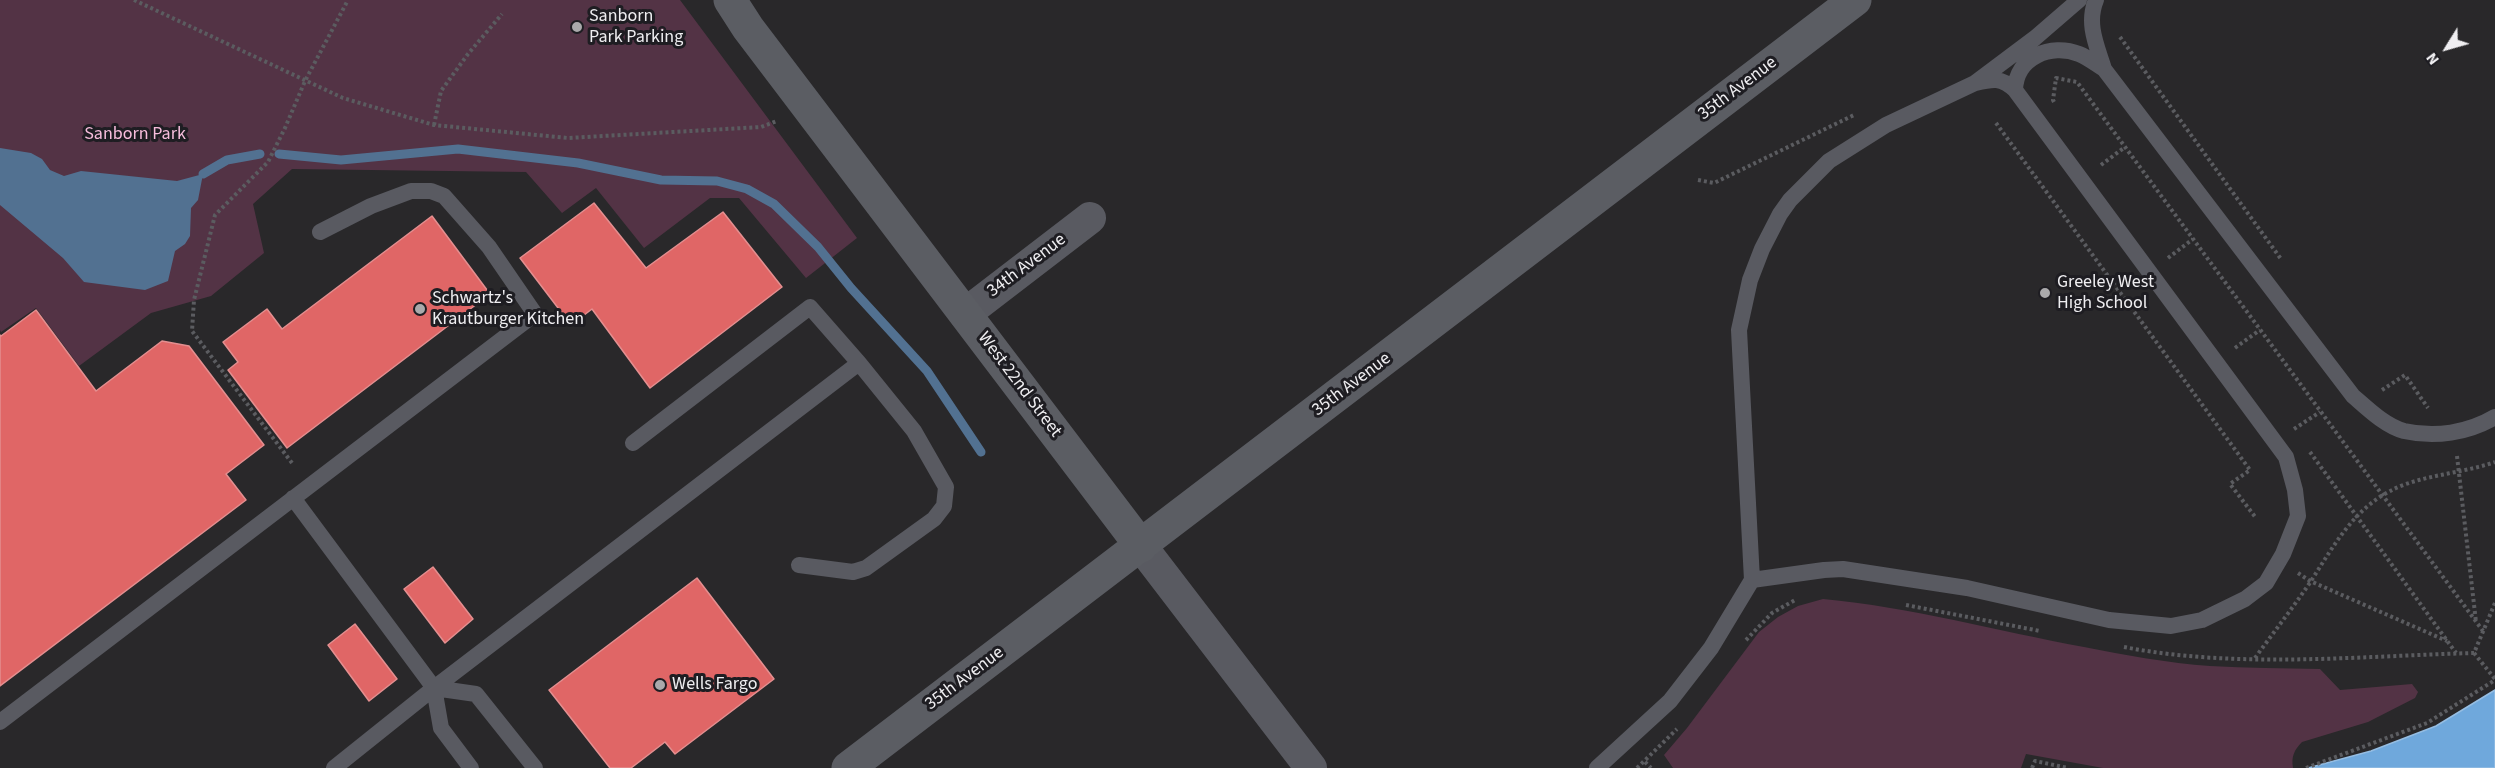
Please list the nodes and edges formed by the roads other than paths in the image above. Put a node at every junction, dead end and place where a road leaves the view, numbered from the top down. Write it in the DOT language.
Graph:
graph roads {
  1 [pos="730,0"];
  2 [pos="1855,0"];
  3 [pos="2079,0"];
  4 [pos="2096,0"];
  5 [pos="2104,69"];
  6 [pos="1975,83"];
  7 [pos="2015,90"];
  8 [pos="1090,218"];
  9 [pos="320,232"];
  10 [pos="965,314"];
  11 [pos="859,363"];
  12 [pos="2495,417"];
  13 [pos="633,443"];
  14 [pos="293,498"];
  15 [pos="1141,546"];
  16 [pos="799,565"];
  17 [pos="1752,580"];
  18 [pos="434,688"];
  19 [pos="0,722"];
  20 [pos="334,768"];
  21 [pos="471,768"];
  22 [pos="535,768"];
  23 [pos="848,768"];
  24 [pos="1311,768"];
  25 [pos="1597,768"];
  1 -- 10 [label="main road, West 22nd Street"];
  2 -- 15 [label="main road, 35th Avenue"];
  3 -- 6 [label="lane"];
  4 -- 5 [label="lane"];
  5 -- 7 [label="lane"];
  5 -- 12 [label="lane"];
  6 -- 7 [label="lane"];
  6 -- 17 [label="lane"];
  7 -- 17 [label="lane"];
  8 -- 10 [label="street, 34th Avenue"];
  9 -- 14 [label="lane"];
  10 -- 15 [label="main road, West 22nd Street"];
  11 -- 13 [label="lane"];
  11 -- 16 [label="lane"];
  11 -- 18 [label="lane"];
  14 -- 18 [label="lane"];
  14 -- 19 [label="lane"];
  15 -- 23 [label="main road, 35th Avenue"];
  15 -- 24 [label="street, West 22nd Street"];
  17 -- 25 [label="lane"];
  18 -- 20 [label="lane"];
  18 -- 21 [label="lane"];
  18 -- 22 [label="lane"];
}
